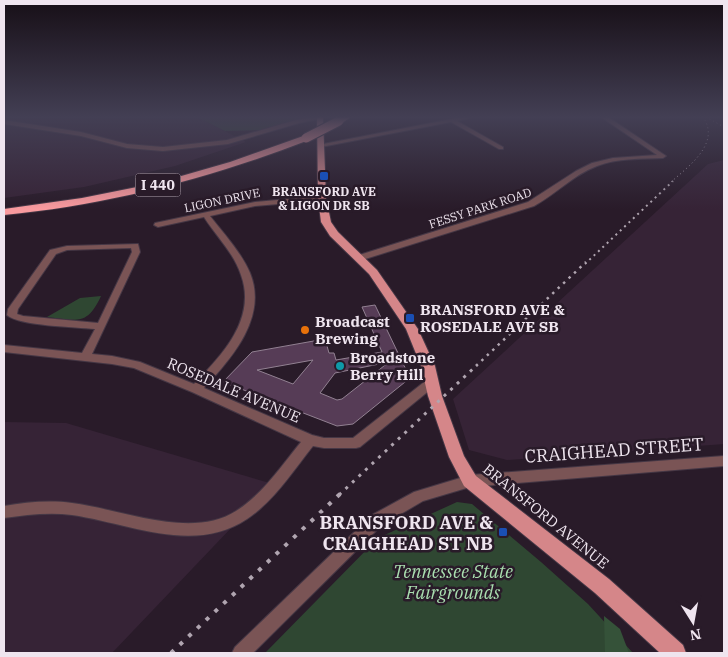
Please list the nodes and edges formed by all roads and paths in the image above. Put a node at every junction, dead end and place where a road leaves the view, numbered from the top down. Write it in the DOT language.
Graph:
graph roads {
  1 [pos="147,148"];
  2 [pos="176,148"];
  3 [pos="259,148"];
  4 [pos="278,148"];
  5 [pos="321,148"];
  6 [pos="650,148"];
  7 [pos="322,198"];
  8 [pos="4,203"];
  9 [pos="4,212"];
  10 [pos="204,214"];
  11 [pos="158,225"];
  12 [pos="359,258"];
  13 [pos="101,326"];
  14 [pos="4,349"];
  15 [pos="85,357"];
  16 [pos="432,382"];
  17 [pos="196,389"];
  18 [pos="310,440"];
  19 [pos="724,461"];
  20 [pos="470,481"];
  21 [pos="4,512"];
  22 [pos="240,653"];
  23 [pos="675,653"];
  1 -- 2 [label="street"];
  3 -- 8 [label="highway, I 440"];
  4 -- 9 [label="highway, I 440"];
  5 -- 7 [label="main road, BRANSFORD AVENUE"];
  6 -- 12 [label="street, FESSY PARK ROAD"];
  7 -- 10 [label="street, LIGON DRIVE"];
  7 -- 12 [label="main road, BRANSFORD AVENUE"];
  10 -- 11 [label="street, LIGON DRIVE"];
  10 -- 17 [label="street"];
  12 -- 16 [label="main road, BRANSFORD AVENUE"];
  13 -- 13 [label="street"];
  13 -- 15 [label="street"];
  14 -- 15 [label="street, ROSEDALE AVENUE"];
  15 -- 17 [label="street, ROSEDALE AVENUE"];
  16 -- 18 [label="street, ROSEDALE AVENUE"];
  16 -- 20 [label="main road, BRANSFORD AVENUE"];
  17 -- 18 [label="street, ROSEDALE AVENUE"];
  18 -- 21 [label="street"];
  19 -- 20 [label="street, CRAIGHEAD STREET"];
  20 -- 22 [label="street, CRAIGHEAD STREET"];
  20 -- 23 [label="main road, BRANSFORD AVENUE"];
}
